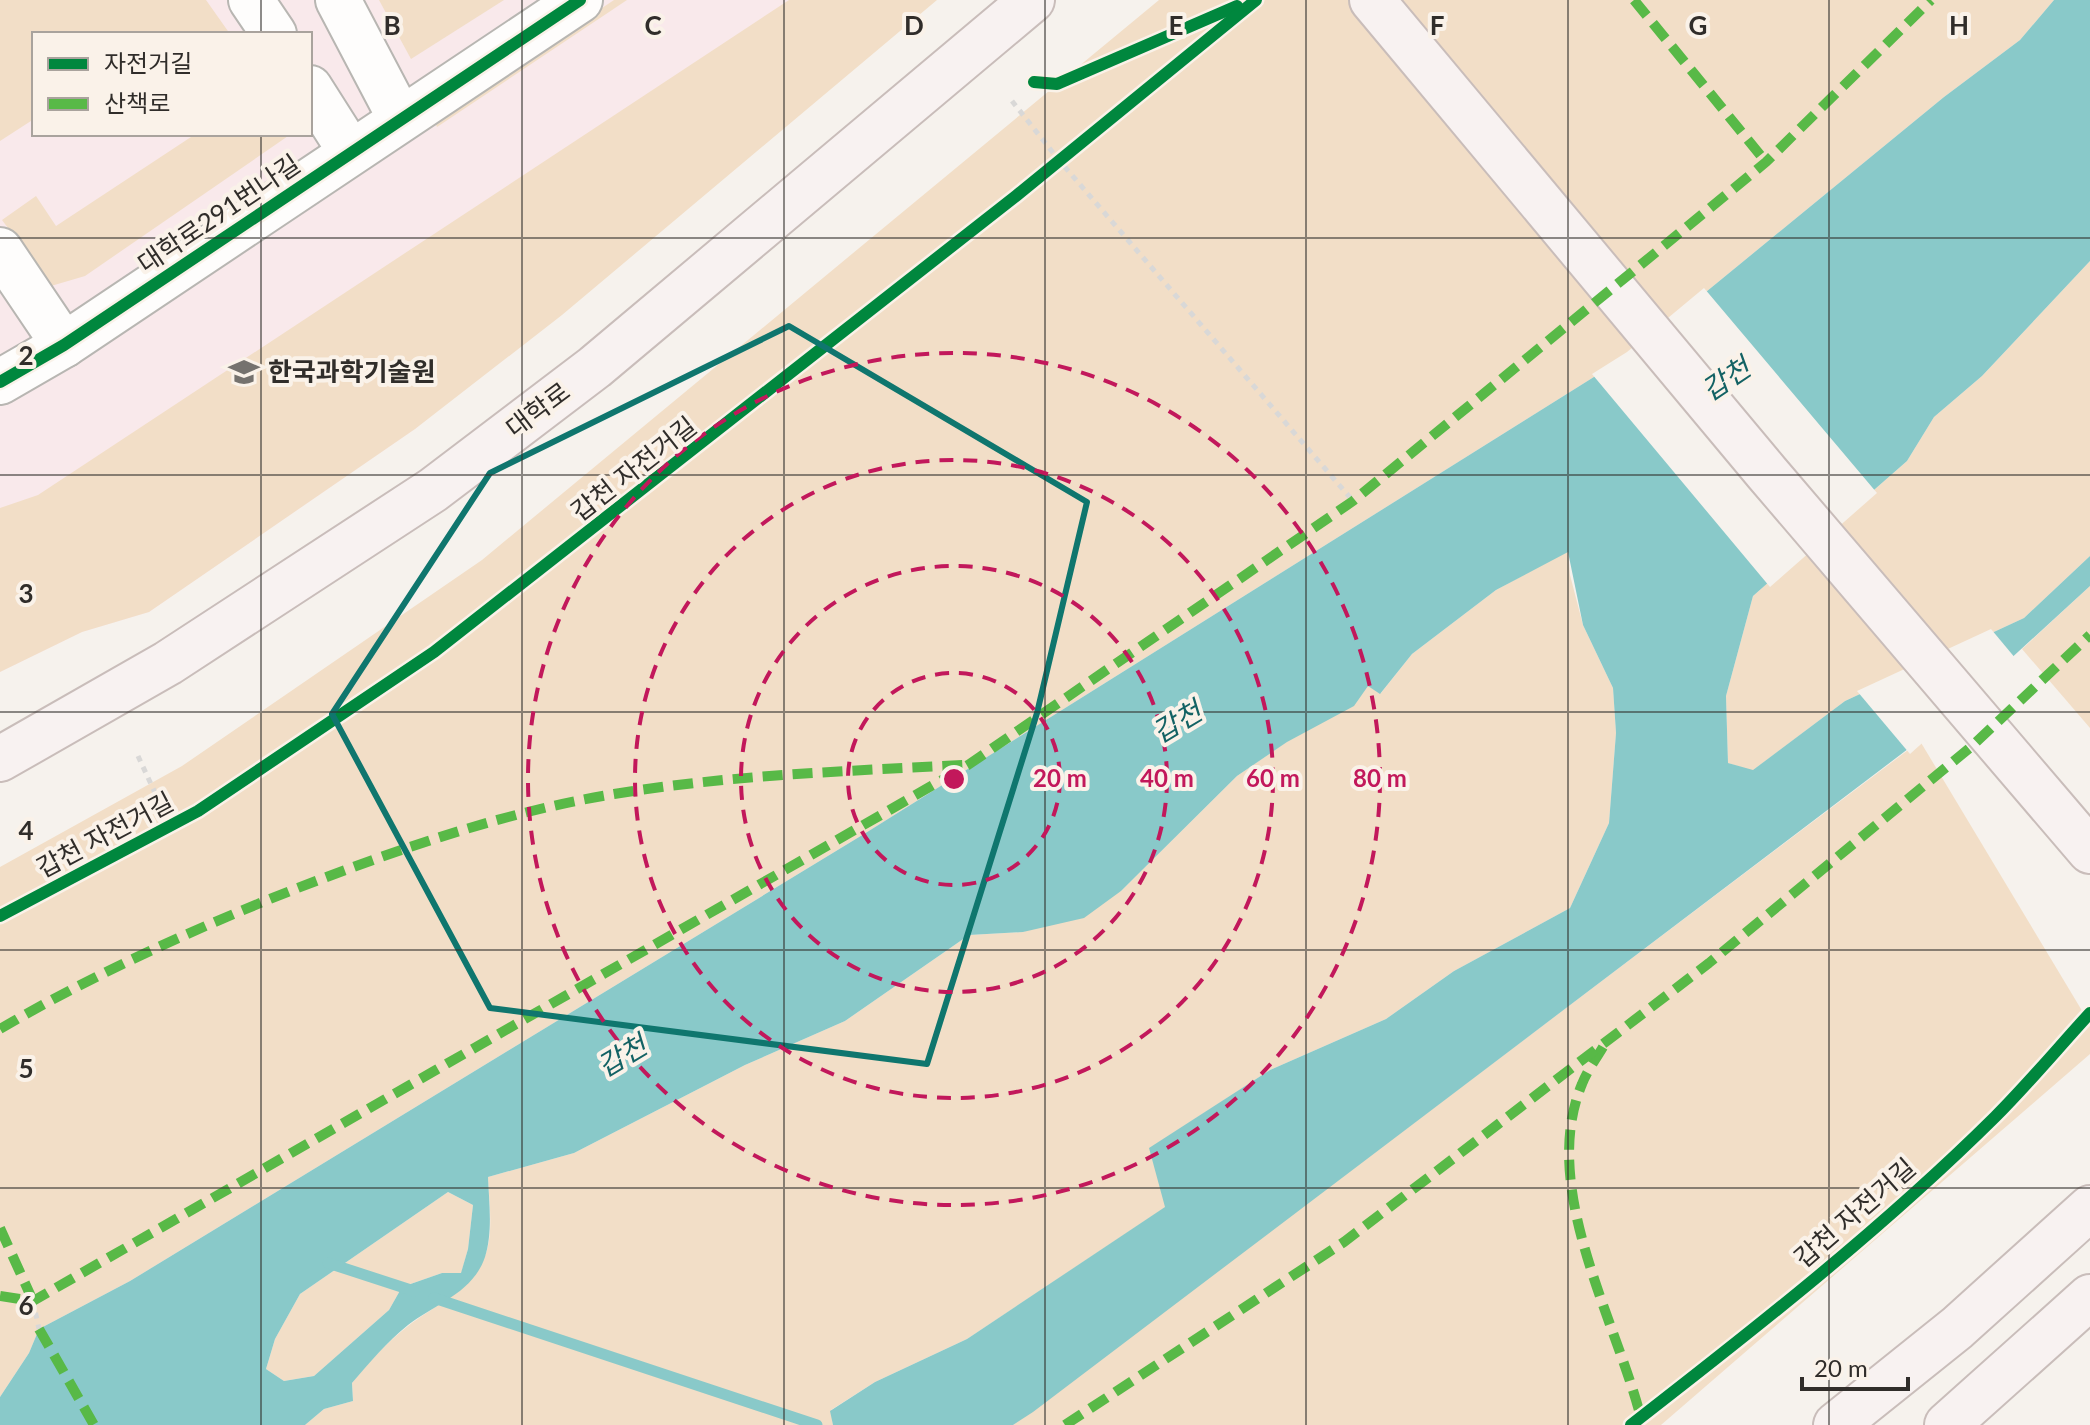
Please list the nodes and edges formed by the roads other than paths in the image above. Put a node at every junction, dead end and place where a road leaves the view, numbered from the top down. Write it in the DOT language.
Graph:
graph roads {
  1 [pos="251,0"];
  2 [pos="338,0"];
  3 [pos="580,0"];
  4 [pos="1032,0"];
  5 [pos="1372,0"];
  6 [pos="273,32"];
  7 [pos="312,91"];
  8 [pos="400,118"];
  9 [pos="350,151"];
  10 [pos="0,250"];
  11 [pos="64,345"];
  12 [pos="0,382"];
  13 [pos="0,759"];
  14 [pos="2090,851"];
  15 [pos="2090,1208"];
  16 [pos="2090,1297"];
  17 [pos="1836,1425"];
  18 [pos="1947,1425"];
  1 -- 6 [label="street"];
  2 -- 8 [label="street"];
  3 -- 8 [label="street, 대학로291번나길"];
  4 -- 13 [label="main road, 대학로"];
  5 -- 14 [label="main road"];
  7 -- 9 [label="street"];
  8 -- 9 [label="street, 대학로291번나길"];
  9 -- 11 [label="street, 대학로291번나길"];
  10 -- 11 [label="street"];
  11 -- 12 [label="street, 대학로291번나길"];
  15 -- 17 [label="main road"];
  16 -- 18 [label="main road"];
}
